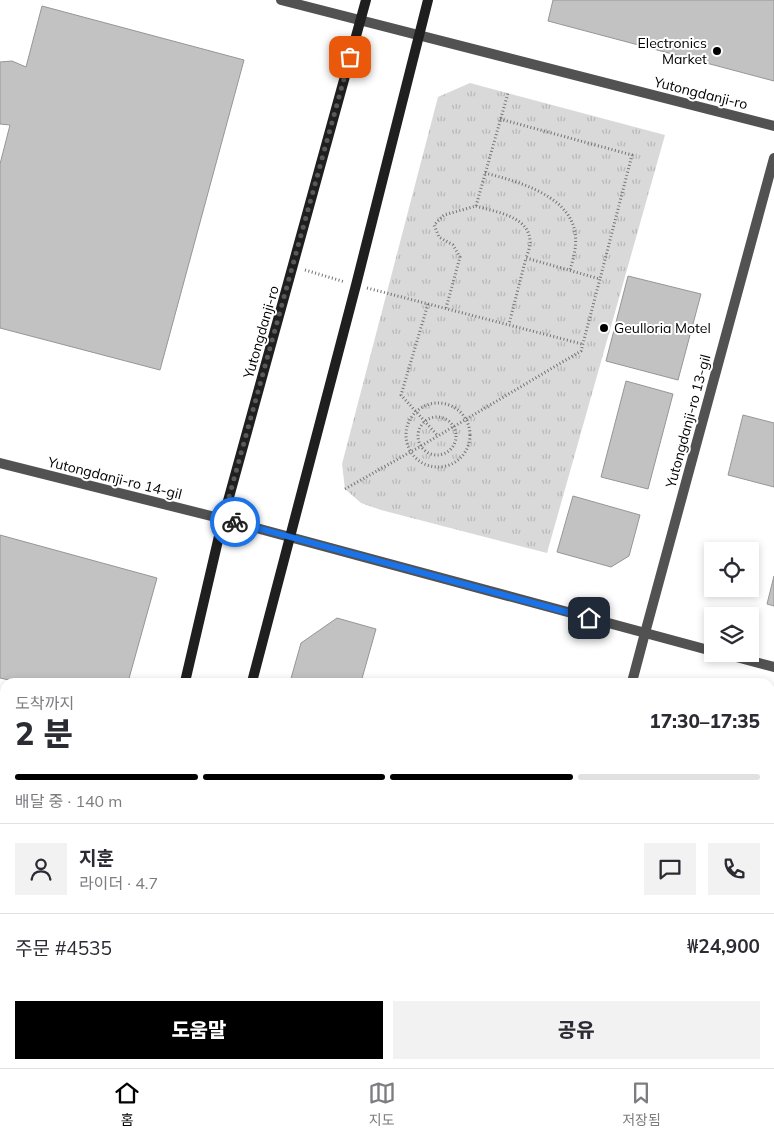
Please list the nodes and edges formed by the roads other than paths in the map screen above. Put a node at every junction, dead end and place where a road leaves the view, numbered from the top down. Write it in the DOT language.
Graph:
graph roads {
  1 [pos="281,0"];
  2 [pos="366,0"];
  3 [pos="428,0"];
  4 [pos="361,19"];
  5 [pos="419,34"];
  6 [pos="774,126"];
  7 [pos="774,158"];
  8 [pos="0,463"];
  9 [pos="223,519"];
  10 [pos="291,537"];
  11 [pos="645,633"];
  12 [pos="704,649"];
  13 [pos="758,662"];
  14 [pos="774,666"];
  15 [pos="186,678"];
  16 [pos="253,678"];
  17 [pos="633,678"];
  1 -- 4 [label="street, Yutongdanji-ro"];
  2 -- 4 [label="main road, Yutongdanji-ro"];
  3 -- 5 [label="main road"];
  4 -- 5 [label="street, Yutongdanji-ro"];
  4 -- 9 [label="main road, Yutongdanji-ro"];
  5 -- 6 [label="street, Yutongdanji-ro"];
  5 -- 10 [label="main road"];
  7 -- 11 [label="street, Yutongdanji-ro 13-gil"];
  8 -- 9 [label="street, Yutongdanji-ro 14-gil"];
  9 -- 10 [label="street"];
  9 -- 15 [label="main road, Yutongdanji-ro"];
  10 -- 11 [label="street"];
  10 -- 16 [label="main road"];
  11 -- 12 [label="street"];
  11 -- 17 [label="street, Yutongdanji-ro 13-gil"];
  13 -- 14 [label="street"];
}
